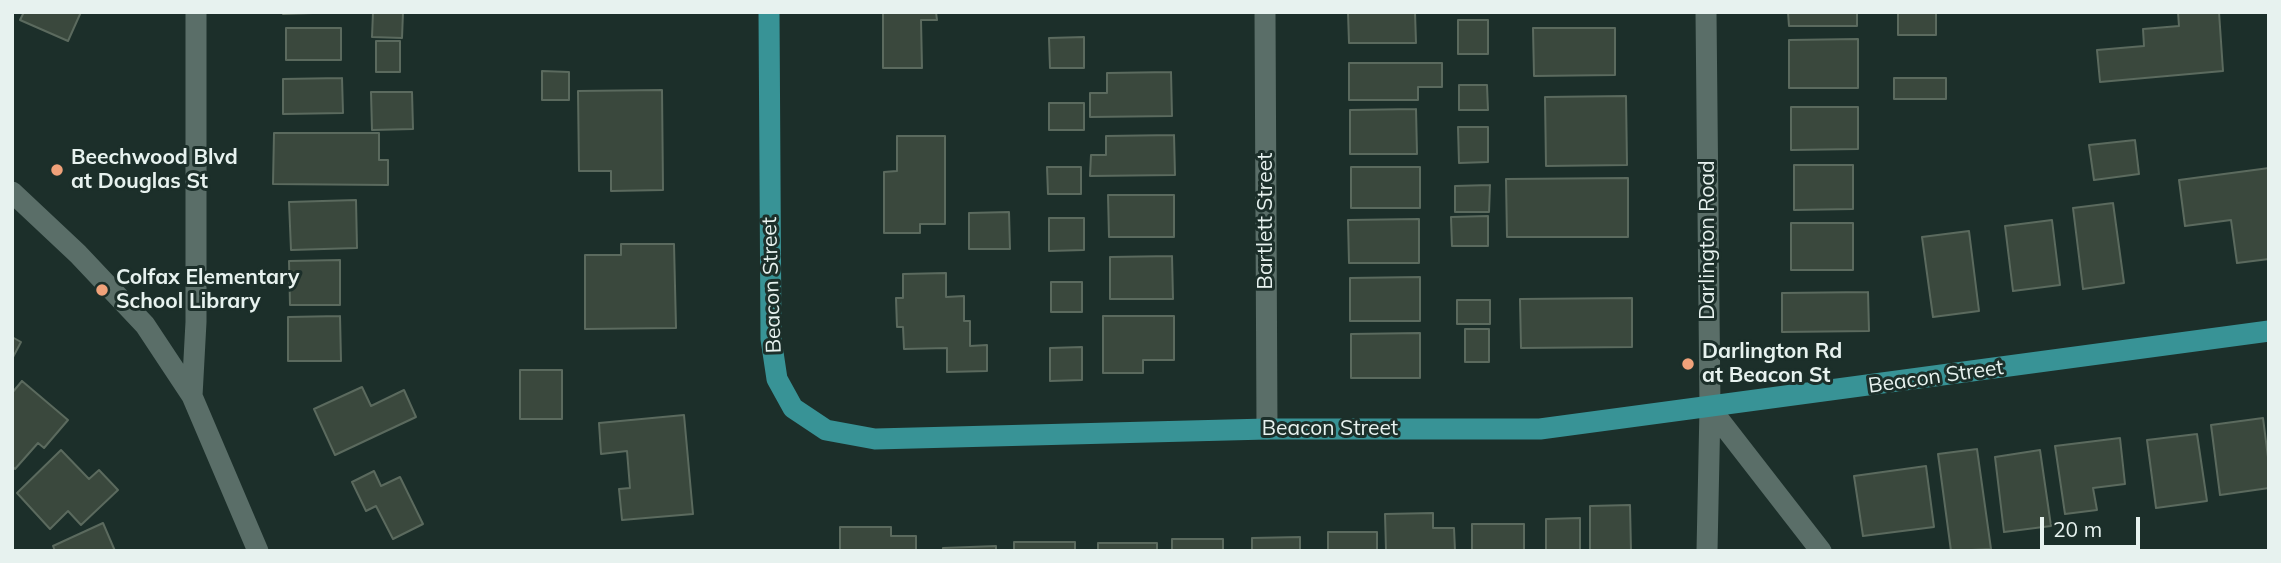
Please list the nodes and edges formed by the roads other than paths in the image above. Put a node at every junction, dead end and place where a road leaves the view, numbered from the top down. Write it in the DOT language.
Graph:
graph roads {
  1 [pos="196,12"];
  2 [pos="769,12"];
  3 [pos="1265,12"];
  4 [pos="1706,12"];
  5 [pos="12,192"];
  6 [pos="2269,331"];
  7 [pos="192,396"];
  8 [pos="1710,408"];
  9 [pos="1267,429"];
  10 [pos="258,551"];
  11 [pos="1707,551"];
  12 [pos="1821,551"];
  1 -- 7 [label="street"];
  2 -- 9 [label="main road, Beacon Street"];
  3 -- 9 [label="street, Bartlett Street"];
  4 -- 8 [label="street, Darlington Road"];
  5 -- 7 [label="street"];
  6 -- 8 [label="main road, Beacon Street"];
  7 -- 10 [label="street"];
  8 -- 9 [label="main road, Beacon Street"];
  8 -- 11 [label="street, Darlington Road"];
  8 -- 12 [label="street"];
}
